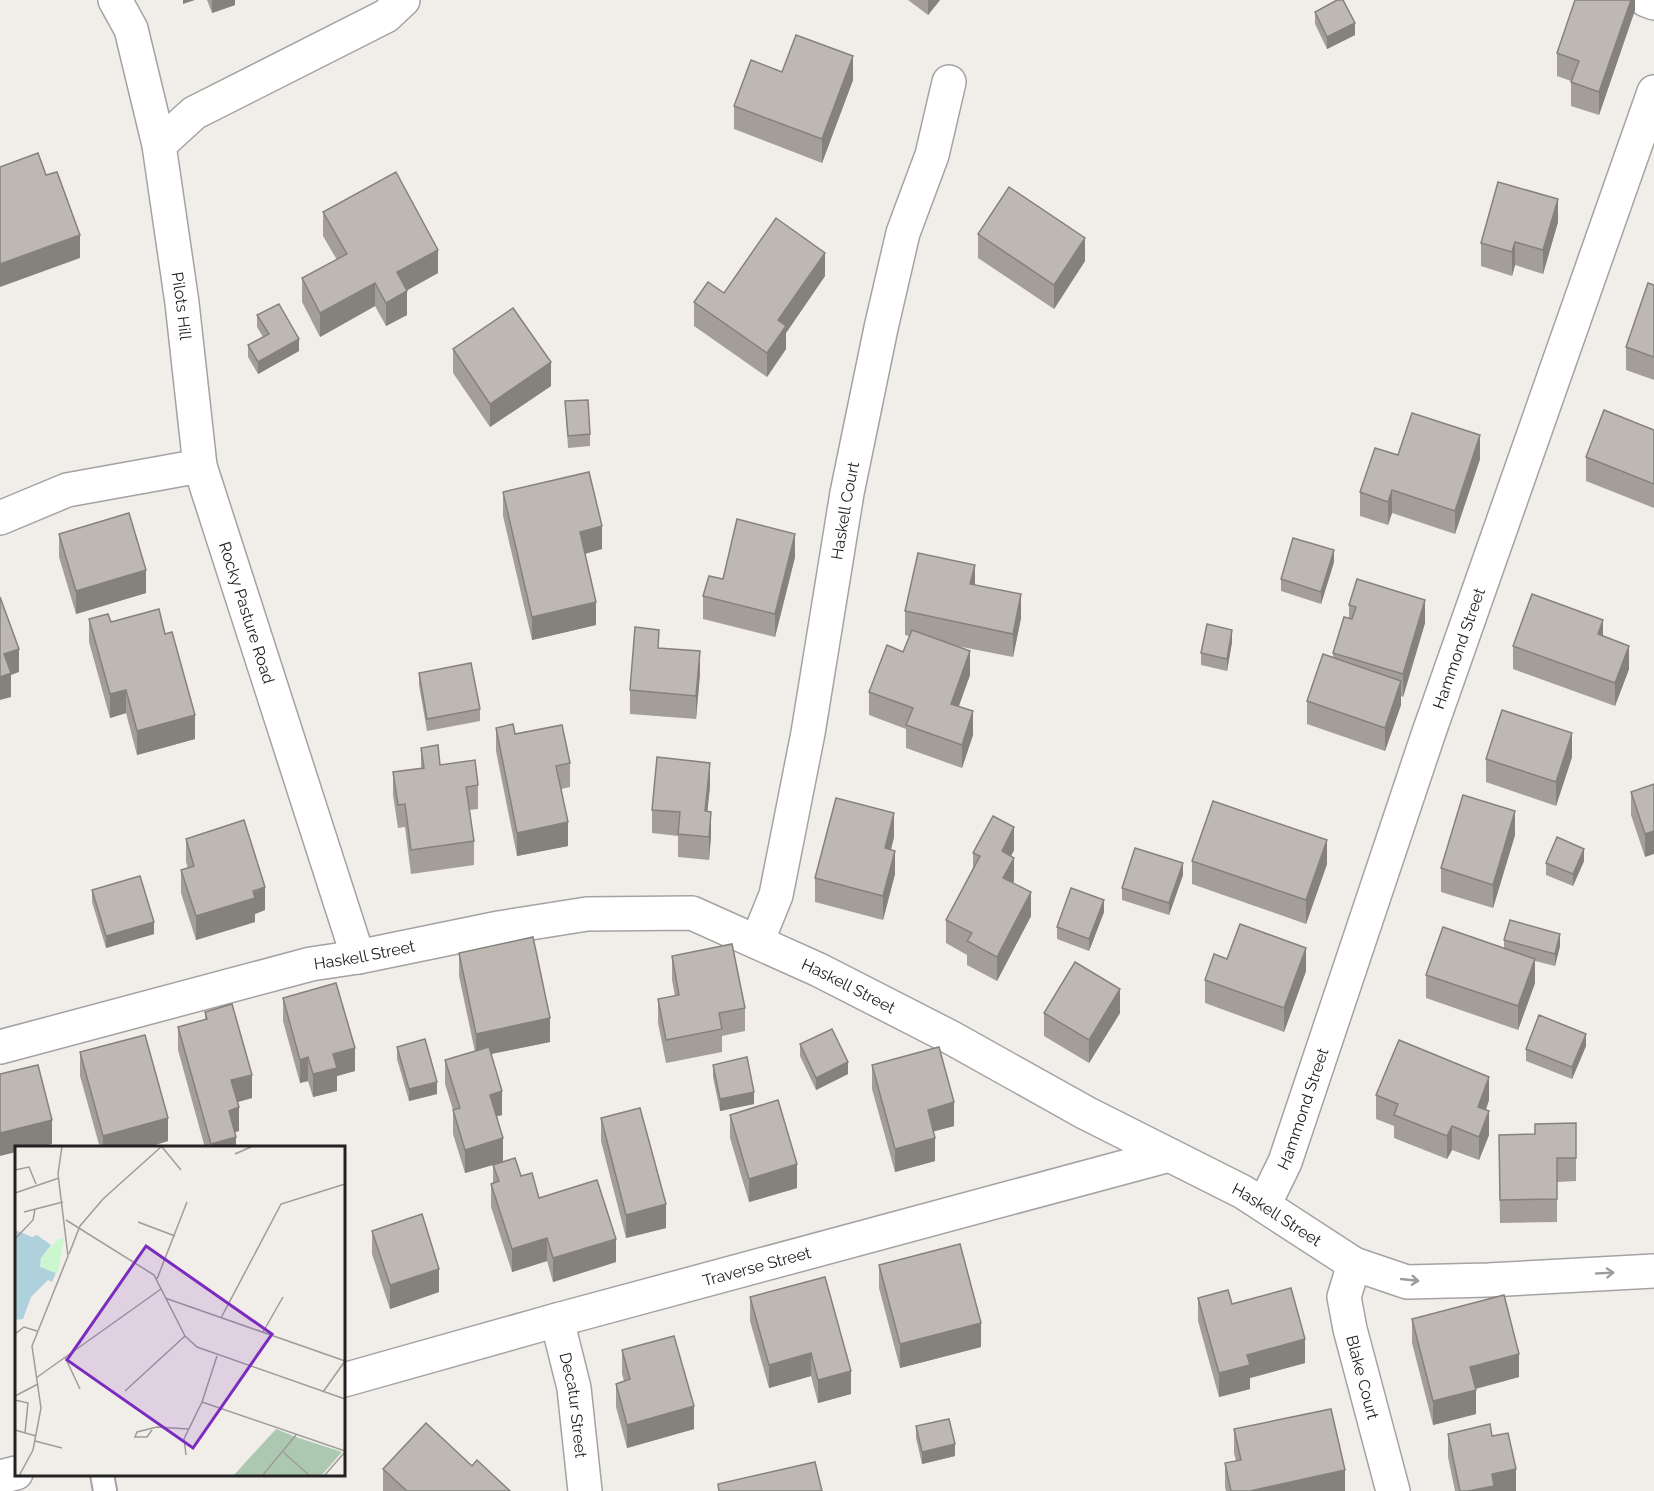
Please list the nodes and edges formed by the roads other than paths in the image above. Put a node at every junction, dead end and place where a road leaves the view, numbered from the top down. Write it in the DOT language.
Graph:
graph roads {
  1 [pos="115,0"];
  2 [pos="403,0"];
  3 [pos="1646,0"];
  4 [pos="1654,3"];
  5 [pos="949,82"];
  6 [pos="1654,92"];
  7 [pos="159,145"];
  8 [pos="200,466"];
  9 [pos="0,518"];
  10 [pos="757,942"];
  11 [pos="358,957"];
  12 [pos="0,1047"];
  13 [pos="1169,1155"];
  14 [pos="1264,1205"];
  15 [pos="1354,1264"];
  16 [pos="1654,1271"];
  17 [pos="556,1320"];
  18 [pos="345,1380"];
  19 [pos="15,1473"];
  20 [pos="102,1476"];
  21 [pos="0,1477"];
  22 [pos="105,1491"];
  23 [pos="585,1491"];
  24 [pos="1393,1491"];
  1 -- 7 [label="street, Pilots Hill"];
  2 -- 7 [label="street"];
  3 -- 4 [label="street"];
  5 -- 10 [label="street, Haskell Court"];
  6 -- 14 [label="street, Hammond Street"];
  7 -- 8 [label="street, Pilots Hill"];
  8 -- 9 [label="street"];
  8 -- 11 [label="street, Rocky Pasture Road"];
  10 -- 11 [label="street, Haskell Street"];
  10 -- 13 [label="street, Haskell Street"];
  11 -- 12 [label="street, Haskell Street"];
  13 -- 14 [label="street, Haskell Street"];
  13 -- 17 [label="street, Traverse Street"];
  14 -- 15 [label="street, Haskell Street"];
  15 -- 16 [label="street, Haskell Street, one-way"];
  15 -- 24 [label="street, Blake Court"];
  17 -- 18 [label="street, Traverse Street"];
  17 -- 23 [label="street, Decatur Street"];
  19 -- 21 [label="street"];
  20 -- 22 [label="lane"];
}
